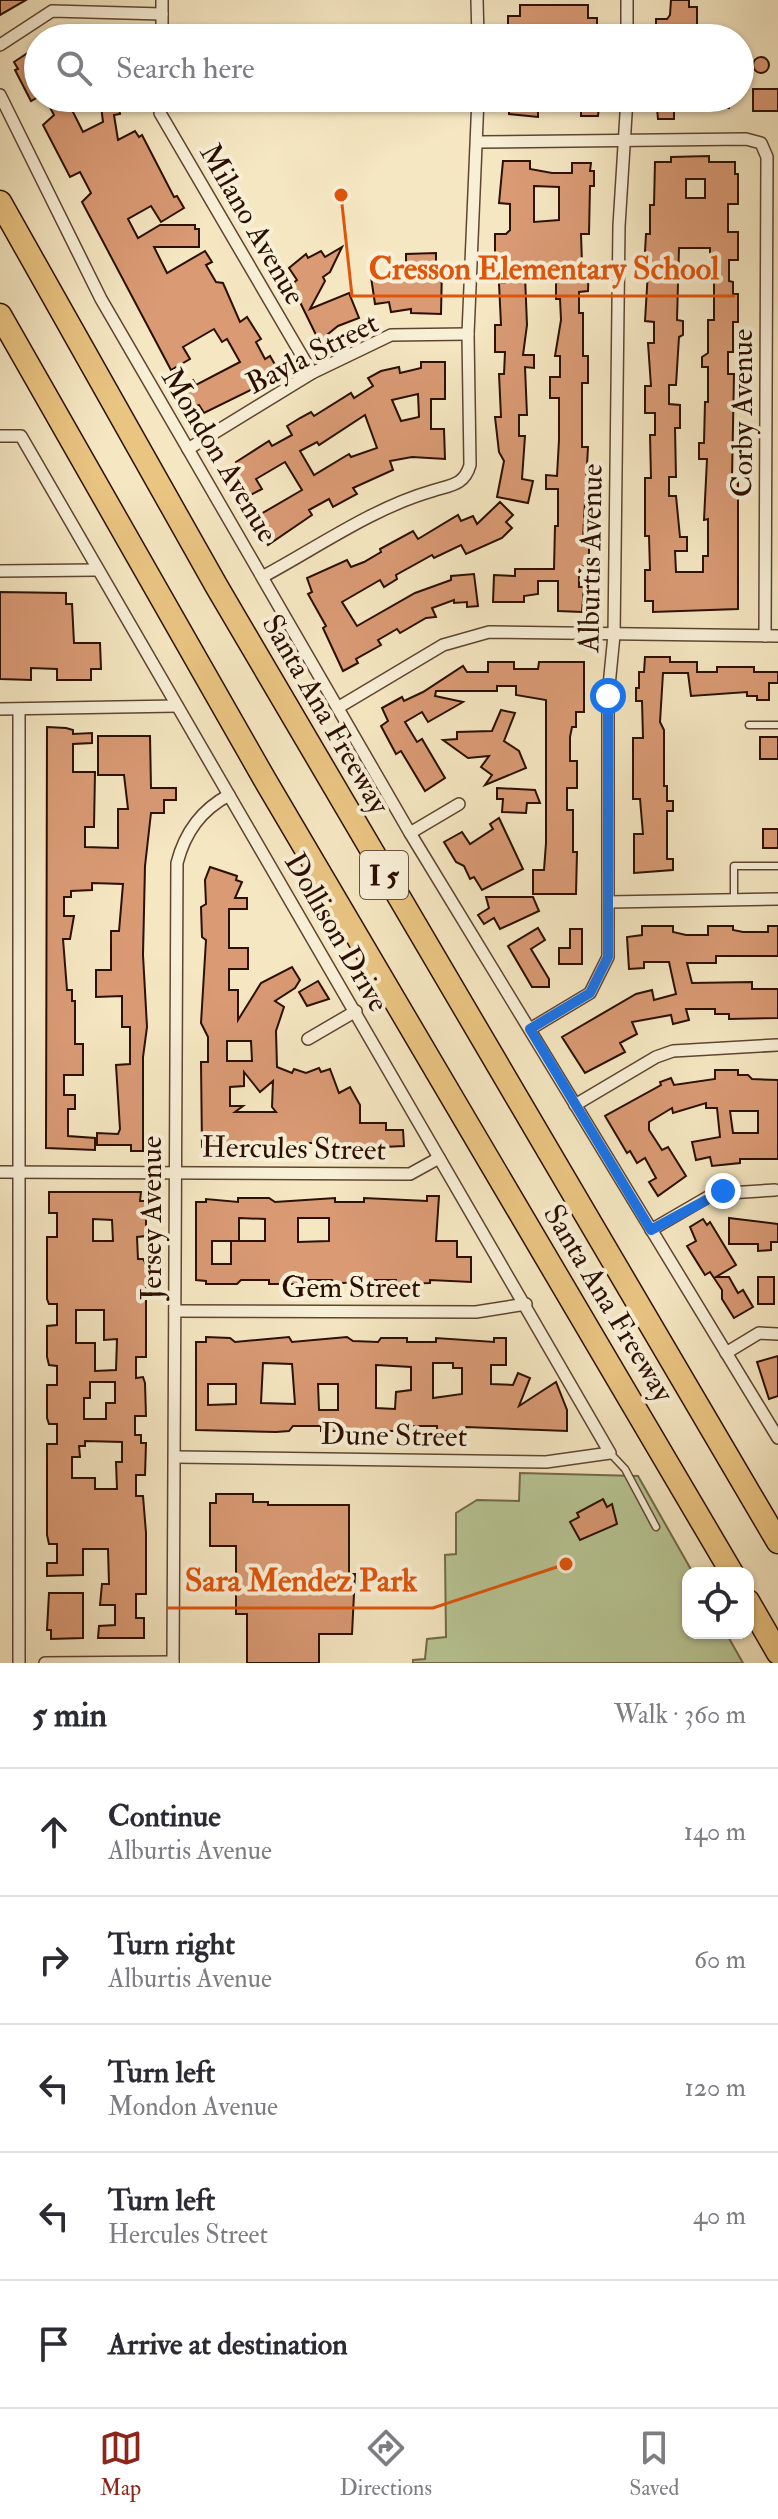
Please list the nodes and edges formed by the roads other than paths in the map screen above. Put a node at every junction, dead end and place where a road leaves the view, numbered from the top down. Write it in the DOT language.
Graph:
graph roads {
  1 [pos="162,0"];
  2 [pos="477,0"];
  3 [pos="627,0"];
  4 [pos="162,14"];
  5 [pos="32,24"];
  6 [pos="162,24"];
  7 [pos="478,24"];
  8 [pos="627,24"];
  9 [pos="24,29"];
  10 [pos="0,45"];
  11 [pos="0,95"];
  12 [pos="160,112"];
  13 [pos="478,112"];
  14 [pos="627,112"];
  15 [pos="627,140"];
  16 [pos="479,142"];
  17 [pos="0,202"];
  18 [pos="0,315"];
  19 [pos="468,334"];
  20 [pos="312,373"];
  21 [pos="0,436"];
  22 [pos="188,449"];
  23 [pos="96,570"];
  24 [pos="0,571"];
  25 [pos="264,576"];
  26 [pos="614,635"];
  27 [pos="765,636"];
  28 [pos="778,636"];
  29 [pos="177,706"];
  30 [pos="339,707"];
  31 [pos="0,709"];
  32 [pos="19,709"];
  33 [pos="749,725"];
  34 [pos="778,725"];
  35 [pos="229,795"];
  36 [pos="459,804"];
  37 [pos="410,833"];
  38 [pos="778,866"];
  39 [pos="778,899"];
  40 [pos="734,900"];
  41 [pos="609,902"];
  42 [pos="356,1011"];
  43 [pos="530,1029"];
  44 [pos="308,1039"];
  45 [pos="777,1045"];
  46 [pos="575,1105"];
  47 [pos="439,1158"];
  48 [pos="174,1170"];
  49 [pos="20,1171"];
  50 [pos="0,1172"];
  51 [pos="775,1190"];
  52 [pos="651,1230"];
  53 [pos="526,1304"];
  54 [pos="175,1311"];
  55 [pos="778,1334"];
  56 [pos="726,1353"];
  57 [pos="778,1438"];
  58 [pos="610,1453"];
  59 [pos="175,1457"];
  60 [pos="656,1527"];
  61 [pos="778,1542"];
  62 [pos="728,1567"];
  63 [pos="754,1611"];
  64 [pos="778,1653"];
  65 [pos="19,1663"];
  66 [pos="45,1663"];
  67 [pos="173,1663"];
  1 -- 4 [label="street"];
  2 -- 7 [label="street"];
  3 -- 8 [label="street"];
  4 -- 5 [label="street"];
  4 -- 6 [label="street"];
  9 -- 10 [label="street"];
  11 -- 22 [label="street, Mondon Avenue"];
  12 -- 20 [label="street, Milano Avenue"];
  13 -- 16 [label="street"];
  14 -- 15 [label="street, Alburtis Avenue"];
  15 -- 16 [label="street"];
  15 -- 26 [label="street, Alburtis Avenue"];
  15 -- 27 [label="street, Corby Avenue"];
  16 -- 19 [label="street"];
  17 -- 61 [label="highway, Santa Ana Freeway / I 5"];
  18 -- 62 [label="highway, Santa Ana Freeway / I 5"];
  19 -- 20 [label="street, Bayla Street"];
  19 -- 25 [label="street"];
  20 -- 22 [label="street, Bayla Street"];
  21 -- 23 [label="street, Dollison Drive"];
  22 -- 25 [label="street, Mondon Avenue"];
  23 -- 24 [label="street"];
  23 -- 29 [label="street, Dollison Drive"];
  25 -- 30 [label="street, Mondon Avenue"];
  26 -- 27 [label="street"];
  26 -- 30 [label="street"];
  26 -- 41 [label="street, Alburtis Avenue"];
  27 -- 28 [label="street"];
  29 -- 32 [label="street"];
  29 -- 35 [label="street, Dollison Drive"];
  30 -- 37 [label="street, Mondon Avenue"];
  31 -- 32 [label="street"];
  32 -- 49 [label="street"];
  33 -- 34 [label="lane"];
  35 -- 42 [label="street, Dollison Drive"];
  35 -- 48 [label="street, Jersey Avenue"];
  36 -- 37 [label="street"];
  37 -- 43 [label="street, Mondon Avenue"];
  38 -- 40 [label="lane"];
  39 -- 40 [label="street"];
  40 -- 41 [label="street"];
  41 -- 43 [label="street, Alburtis Avenue"];
  42 -- 44 [label="street"];
  42 -- 47 [label="street, Dollison Drive"];
  43 -- 46 [label="street, Mondon Avenue"];
  45 -- 46 [label="street"];
  46 -- 52 [label="street, Mondon Avenue"];
  47 -- 48 [label="street, Hercules Street"];
  47 -- 53 [label="street, Dollison Drive"];
  48 -- 49 [label="street, Hercules Street"];
  48 -- 54 [label="street, Jersey Avenue"];
  49 -- 50 [label="street, Hercules Street"];
  49 -- 65 [label="street"];
  51 -- 52 [label="street"];
  52 -- 56 [label="street, Mondon Avenue"];
  53 -- 54 [label="street, Gem Street"];
  53 -- 58 [label="street, Dollison Drive"];
  54 -- 59 [label="street, Jersey Avenue"];
  55 -- 56 [label="street"];
  56 -- 57 [label="street, Mondon Avenue"];
  58 -- 59 [label="street, Dune Street"];
  58 -- 60 [label="lane"];
  59 -- 67 [label="street, Jersey Avenue"];
  63 -- 64 [label="highway"];
  66 -- 67 [label="street"];
}
